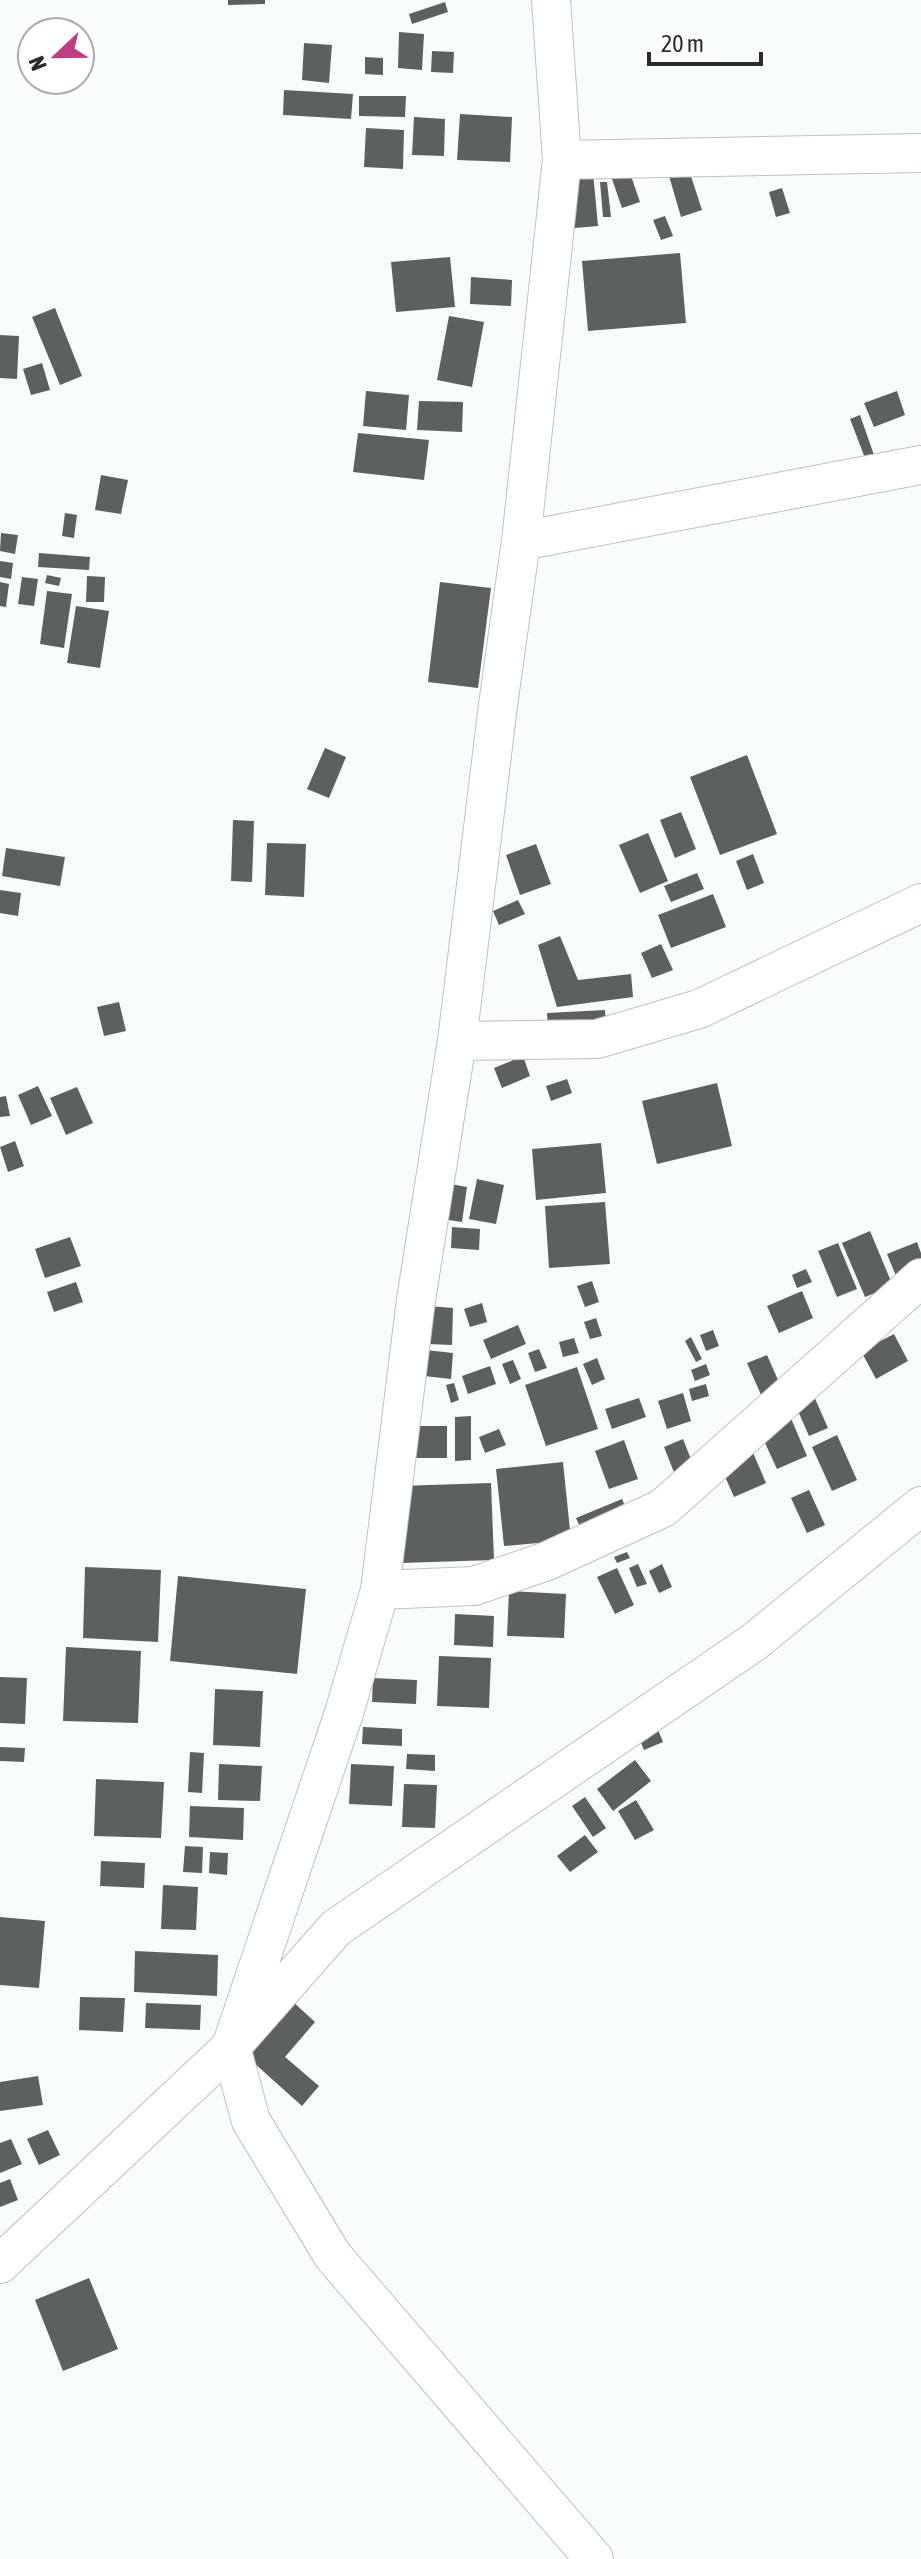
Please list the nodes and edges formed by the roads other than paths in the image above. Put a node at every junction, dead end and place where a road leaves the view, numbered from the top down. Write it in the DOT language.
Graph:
graph roads {
  1 [pos="551,0"];
  2 [pos="921,153"];
  3 [pos="562,160"];
  4 [pos="921,465"];
  5 [pos="521,541"];
  6 [pos="921,903"];
  7 [pos="457,1041"];
  8 [pos="921,1278"];
  9 [pos="921,1506"];
  10 [pos="380,1590"];
  11 [pos="231,2047"];
  12 [pos="0,2264"];
  13 [pos="594,2559"];
  1 -- 3 [label="street"];
  2 -- 3 [label="street"];
  3 -- 5 [label="street"];
  4 -- 5 [label="street"];
  5 -- 7 [label="street"];
  6 -- 7 [label="street"];
  7 -- 10 [label="street"];
  8 -- 10 [label="street"];
  9 -- 11 [label="street"];
  10 -- 11 [label="street"];
  11 -- 12 [label="street"];
  11 -- 13 [label="street"];
}
